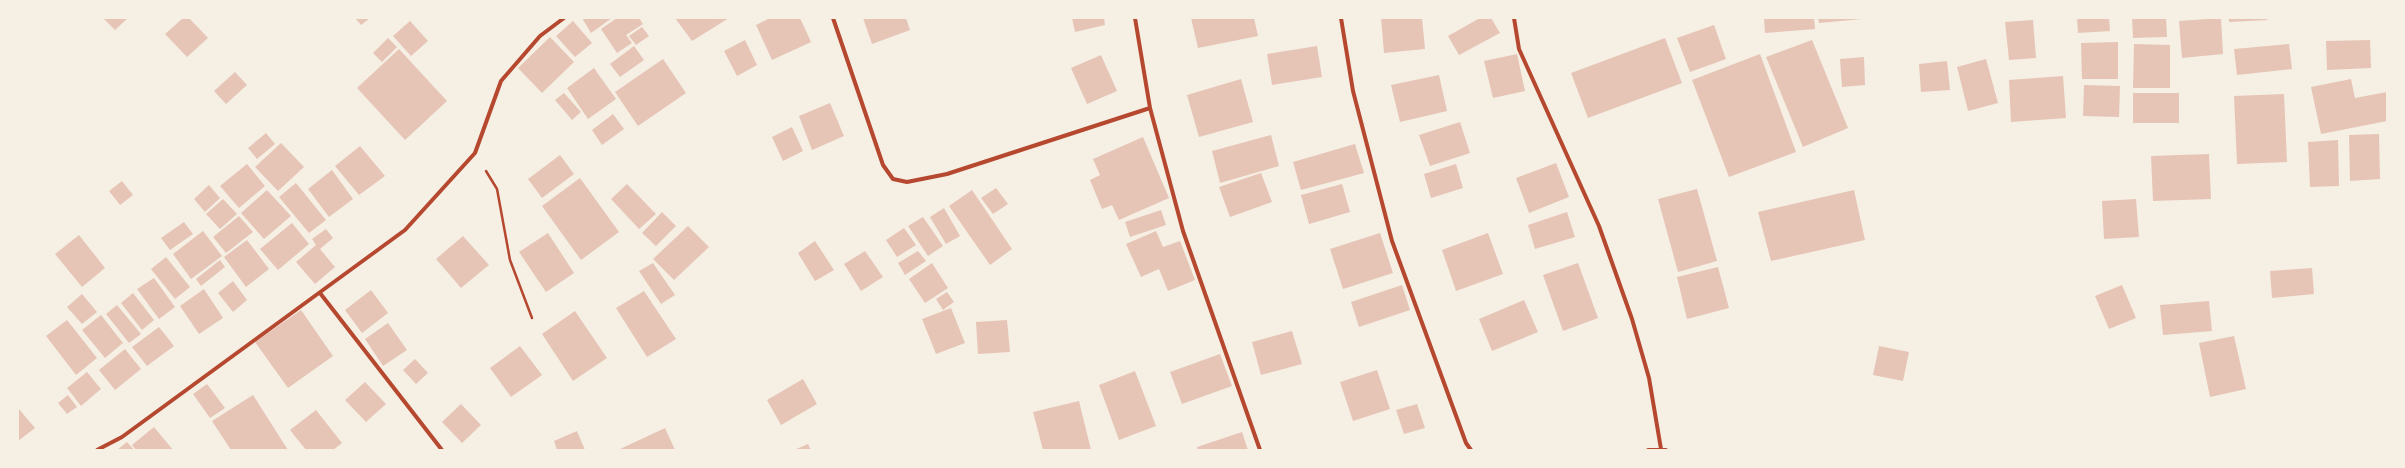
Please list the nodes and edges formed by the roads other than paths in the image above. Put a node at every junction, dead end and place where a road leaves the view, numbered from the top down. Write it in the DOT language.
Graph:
graph roads {
  1 [pos="564,18"];
  2 [pos="833,18"];
  3 [pos="1135,18"];
  4 [pos="1341,18"];
  5 [pos="1514,18"];
  6 [pos="1150,108"];
  7 [pos="320,293"];
  8 [pos="1663,449"];
  9 [pos="97,450"];
  10 [pos="442,450"];
  11 [pos="1260,450"];
  12 [pos="1471,450"];
  13 [pos="1648,450"];
  1 -- 7 [label="street"];
  2 -- 6 [label="street"];
  3 -- 6 [label="street"];
  4 -- 12 [label="street"];
  5 -- 8 [label="street"];
  6 -- 11 [label="street"];
  7 -- 9 [label="street"];
  7 -- 10 [label="street"];
  8 -- 13 [label="street"];
}
